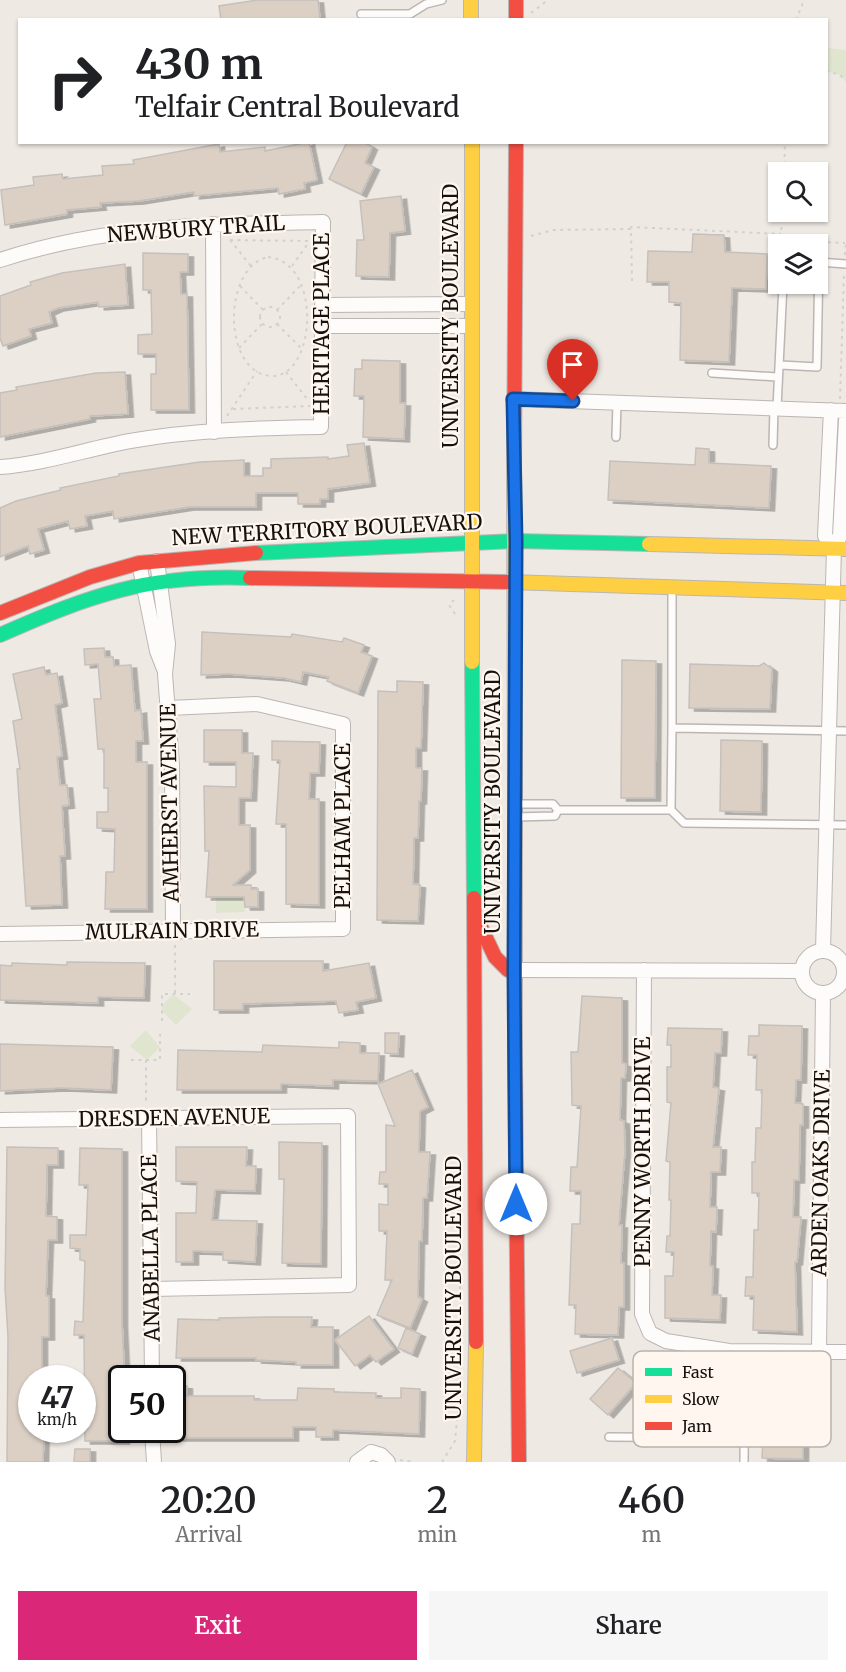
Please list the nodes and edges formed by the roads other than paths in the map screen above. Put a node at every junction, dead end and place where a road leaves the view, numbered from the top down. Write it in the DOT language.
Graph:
graph roads {
  1 [pos="442,0"];
  2 [pos="471,0"];
  3 [pos="516,0"];
  4 [pos="361,14"];
  5 [pos="471,18"];
  6 [pos="522,18"];
  7 [pos="472,144"];
  8 [pos="516,144"];
  9 [pos="323,222"];
  10 [pos="213,226"];
  11 [pos="0,260"];
  12 [pos="828,263"];
  13 [pos="845,264"];
  14 [pos="783,294"];
  15 [pos="818,294"];
  16 [pos="471,304"];
  17 [pos="322,305"];
  18 [pos="322,326"];
  19 [pos="472,326"];
  20 [pos="781,365"];
  21 [pos="712,373"];
  22 [pos="777,377"];
  23 [pos="513,399"];
  24 [pos="617,402"];
  25 [pos="775,408"];
  26 [pos="841,413"];
  27 [pos="214,431"];
  28 [pos="616,437"];
  29 [pos="773,445"];
  30 [pos="21,466"];
  31 [pos="0,467"];
  32 [pos="828,468"];
  33 [pos="844,469"];
  34 [pos="0,475"];
  35 [pos="516,541"];
  36 [pos="472,544"];
  37 [pos="840,548"];
  38 [pos="157,561"];
  39 [pos="139,563"];
  40 [pos="471,579"];
  41 [pos="161,580"];
  42 [pos="515,580"];
  43 [pos="144,583"];
  44 [pos="672,586"];
  45 [pos="839,592"];
  46 [pos="0,613"];
  47 [pos="0,635"];
  48 [pos="165,674"];
  49 [pos="169,708"];
  50 [pos="672,728"];
  51 [pos="829,731"];
  52 [pos="846,731"];
  53 [pos="558,810"];
  54 [pos="671,810"];
  55 [pos="514,811"];
  56 [pos="827,825"];
  57 [pos="846,825"];
  58 [pos="474,912"];
  59 [pos="343,929"];
  60 [pos="0,934"];
  61 [pos="174,938"];
  62 [pos="824,951"];
  63 [pos="514,970"];
  64 [pos="644,970"];
  65 [pos="802,971"];
  66 [pos="845,971"];
  67 [pos="823,993"];
  68 [pos="147,1112"];
  69 [pos="0,1120"];
  70 [pos="152,1289"];
  71 [pos="738,1351"];
  72 [pos="819,1351"];
  73 [pos="152,1365"];
  74 [pos="609,1437"];
  75 [pos="633,1437"];
  76 [pos="153,1443"];
  77 [pos="394,1461"];
  78 [pos="154,1462"];
  79 [pos="357,1462"];
  80 [pos="474,1462"];
  81 [pos="519,1462"];
  1 -- 4 [label="lane"];
  2 -- 5 [label="main road"];
  3 -- 6 [label="main road"];
  7 -- 16 [label="main road, UNIVERSITY BOULEVARD"];
  8 -- 23 [label="main road, UNIVERSITY BOULEVARD"];
  9 -- 10 [label="street, NEWBURY TRAIL"];
  9 -- 17 [label="street, HERITAGE PLACE"];
  10 -- 11 [label="street, NEWBURY TRAIL"];
  10 -- 27 [label="street"];
  12 -- 13 [label="lane"];
  14 -- 20 [label="lane"];
  15 -- 20 [label="lane"];
  16 -- 17 [label="street"];
  16 -- 19 [label="main road, UNIVERSITY BOULEVARD"];
  17 -- 18 [label="street, HERITAGE PLACE"];
  18 -- 19 [label="street"];
  18 -- 27 [label="street, HERITAGE PLACE"];
  19 -- 36 [label="main road, UNIVERSITY BOULEVARD"];
  20 -- 22 [label="lane"];
  21 -- 22 [label="lane"];
  22 -- 25 [label="lane"];
  23 -- 24 [label="street"];
  23 -- 35 [label="main road, UNIVERSITY BOULEVARD"];
  24 -- 25 [label="street"];
  24 -- 28 [label="lane"];
  25 -- 26 [label="street"];
  25 -- 29 [label="lane"];
  26 -- 32 [label="street"];
  26 -- 33 [label="street"];
  27 -- 30 [label="street"];
  30 -- 31 [label="street"];
  30 -- 34 [label="street"];
  32 -- 33 [label="street"];
  32 -- 37 [label="street"];
  33 -- 37 [label="street"];
  35 -- 36 [label="main road, NEW TERRITORY BOULEVARD"];
  35 -- 37 [label="main road, NEW TERRITORY BOULEVARD"];
  35 -- 42 [label="main road, UNIVERSITY BOULEVARD"];
  36 -- 38 [label="main road, NEW TERRITORY BOULEVARD"];
  36 -- 40 [label="main road, UNIVERSITY BOULEVARD"];
  37 -- 45 [label="street"];
  38 -- 39 [label="main road, NEW TERRITORY BOULEVARD"];
  38 -- 41 [label="street, AMHERST AVENUE"];
  39 -- 43 [label="street, AMHERST AVENUE"];
  39 -- 46 [label="main road, NEW TERRITORY BOULEVARD"];
  40 -- 41 [label="main road, NEW TERRITORY BOULEVARD"];
  40 -- 42 [label="main road, NEW TERRITORY BOULEVARD"];
  40 -- 58 [label="main road, UNIVERSITY BOULEVARD"];
  41 -- 43 [label="main road, NEW TERRITORY BOULEVARD"];
  41 -- 48 [label="street, AMHERST AVENUE"];
  42 -- 44 [label="main road, NEW TERRITORY BOULEVARD"];
  42 -- 55 [label="main road, UNIVERSITY BOULEVARD"];
  43 -- 47 [label="main road, NEW TERRITORY BOULEVARD"];
  43 -- 48 [label="street, AMHERST AVENUE"];
  44 -- 45 [label="main road, NEW TERRITORY BOULEVARD"];
  44 -- 50 [label="lane"];
  45 -- 51 [label="street"];
  48 -- 49 [label="street, AMHERST AVENUE"];
  49 -- 59 [label="street, PELHAM PLACE"];
  49 -- 61 [label="street, AMHERST AVENUE"];
  50 -- 51 [label="lane"];
  50 -- 54 [label="lane"];
  51 -- 52 [label="lane"];
  51 -- 56 [label="street"];
  53 -- 54 [label="lane"];
  53 -- 55 [label="lane"];
  53 -- 55 [label="lane"];
  54 -- 56 [label="lane"];
  55 -- 63 [label="main road, UNIVERSITY BOULEVARD"];
  56 -- 57 [label="lane"];
  56 -- 62 [label="street"];
  58 -- 63 [label="main road"];
  58 -- 80 [label="main road, UNIVERSITY BOULEVARD"];
  59 -- 61 [label="street, MULRAIN DRIVE"];
  60 -- 61 [label="street, MULRAIN DRIVE"];
  62 -- 65 [label="street"];
  62 -- 66 [label="street"];
  63 -- 64 [label="street"];
  63 -- 81 [label="main road, UNIVERSITY BOULEVARD"];
  64 -- 65 [label="street"];
  64 -- 71 [label="street, PENNY WORTH DRIVE"];
  65 -- 67 [label="street"];
  66 -- 67 [label="street"];
  67 -- 72 [label="street, ARDEN OAKS DRIVE"];
  68 -- 69 [label="street, DRESDEN AVENUE"];
  68 -- 70 [label="street, ANABELLA PLACE"];
  68 -- 70 [label="street, DRESDEN AVENUE"];
  70 -- 73 [label="street, ANABELLA PLACE"];
  74 -- 75 [label="lane"];
  76 -- 78 [label="street"];
  77 -- 79 [label="street"];
}
